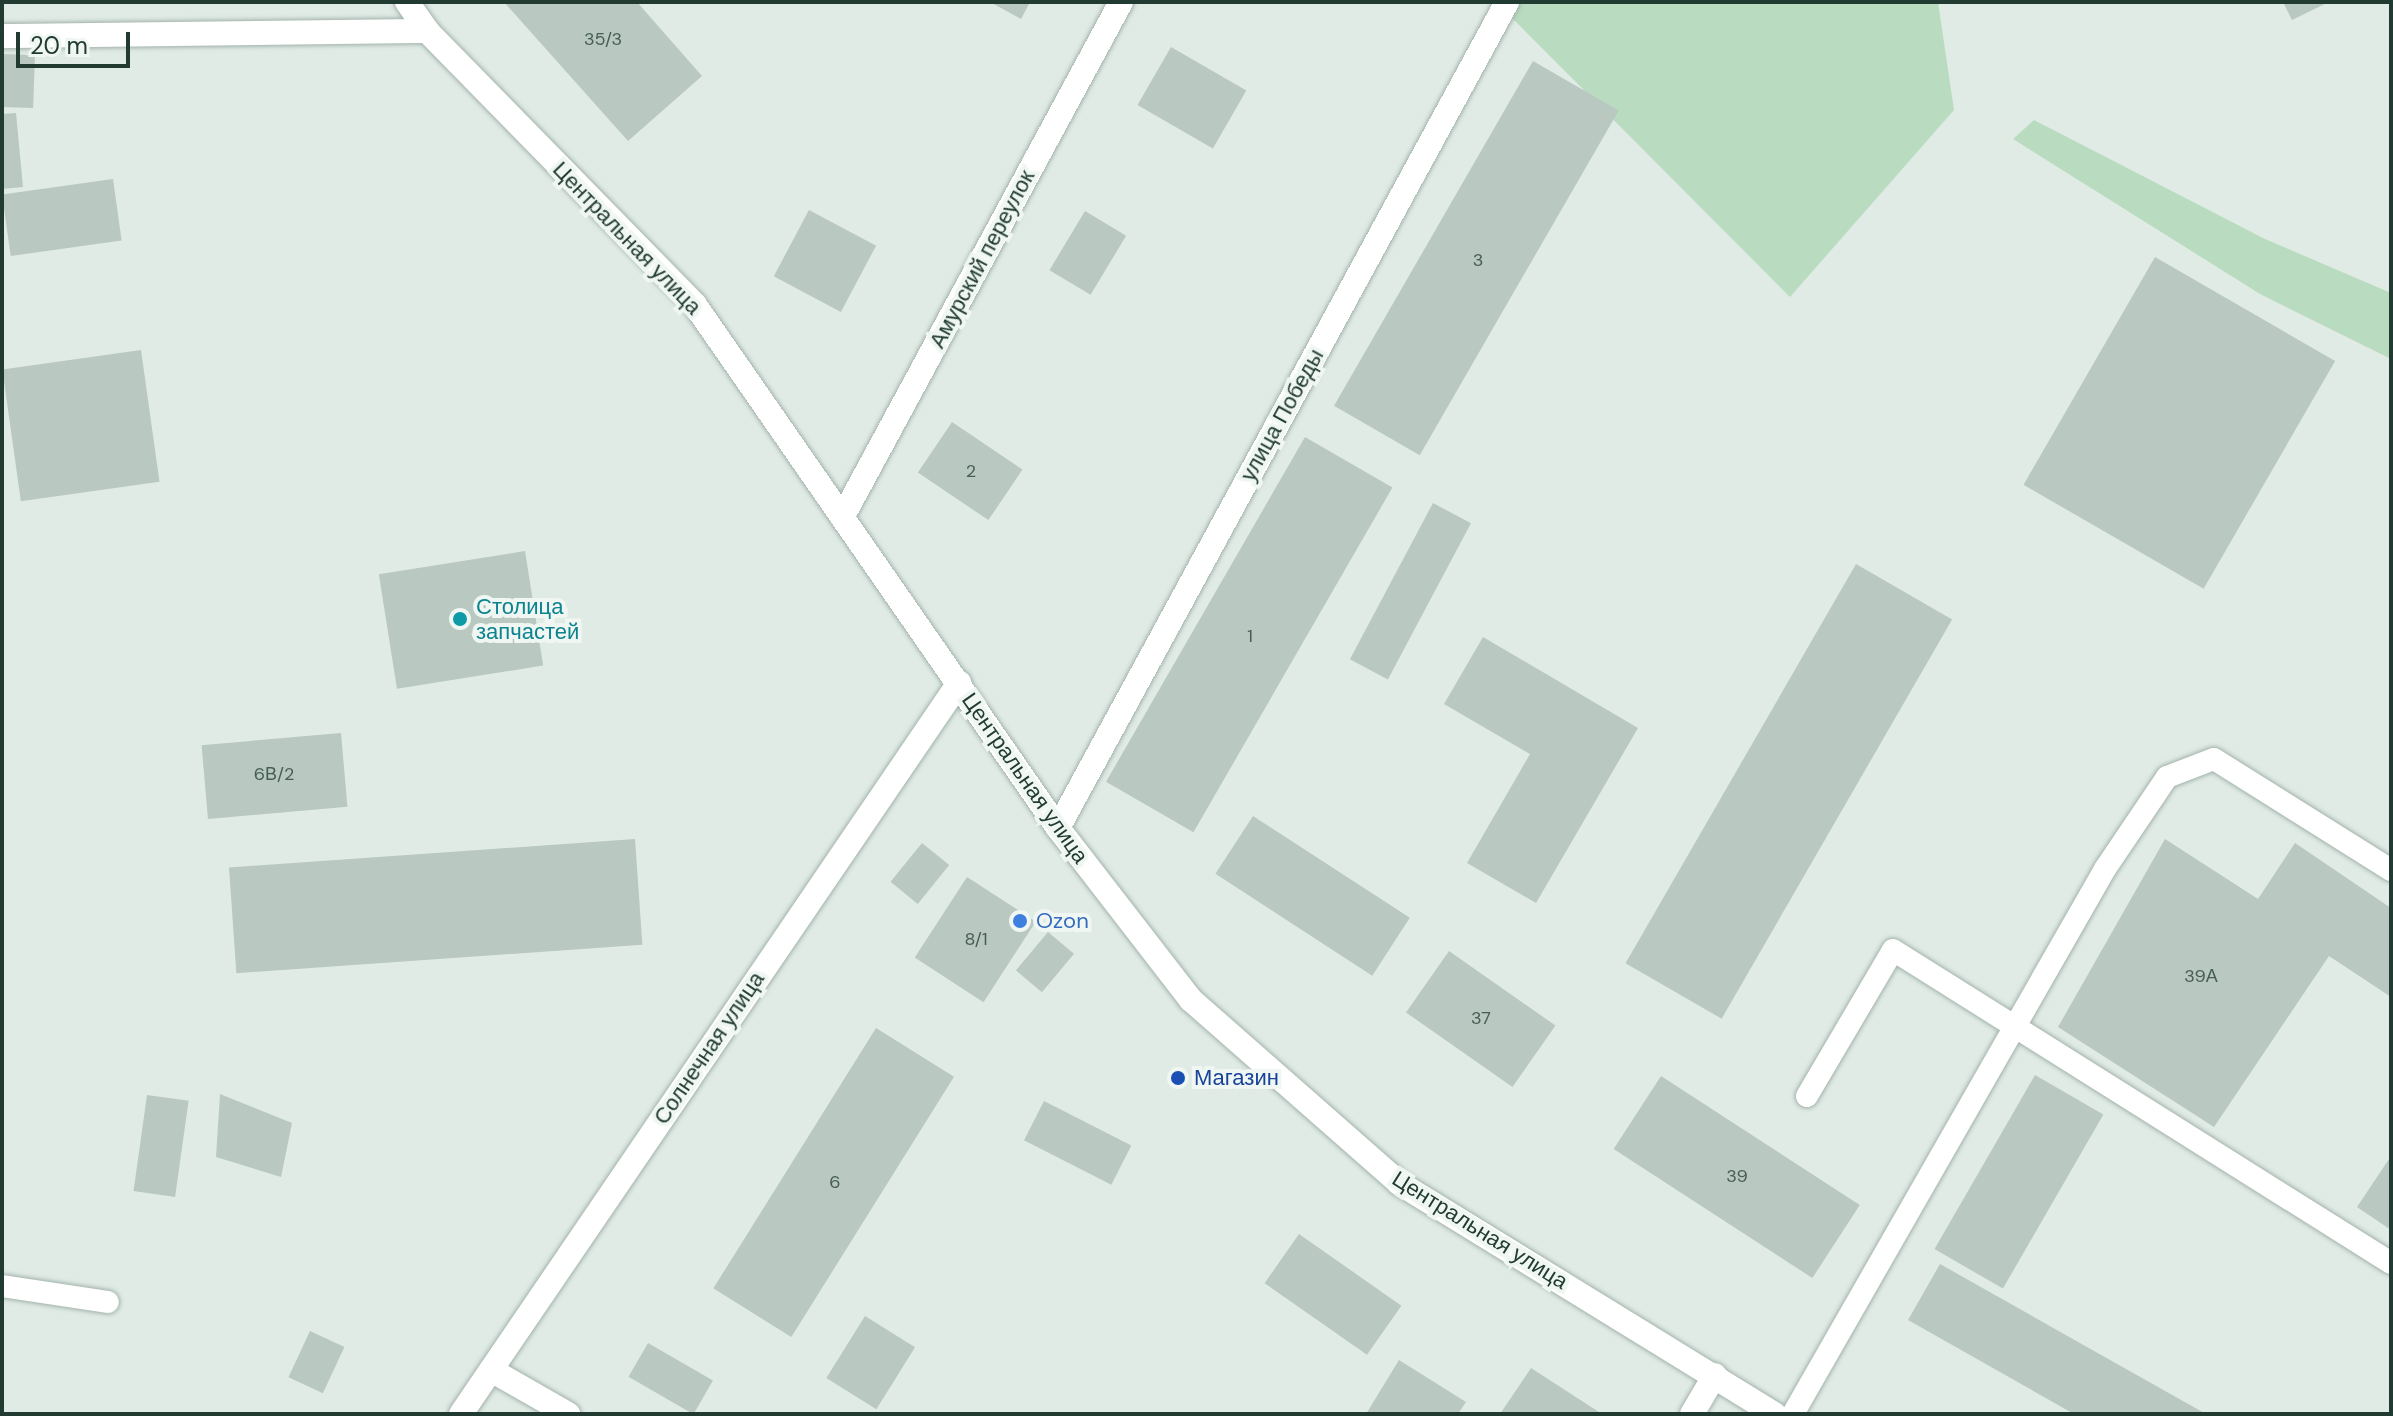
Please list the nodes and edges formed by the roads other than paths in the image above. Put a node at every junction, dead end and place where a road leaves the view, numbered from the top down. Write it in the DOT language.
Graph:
graph roads {
  1 [pos="407,2"];
  2 [pos="1121,2"];
  3 [pos="1507,2"];
  4 [pos="427,31"];
  5 [pos="2,36"];
  6 [pos="843,516"];
  7 [pos="959,683"];
  8 [pos="1058,828"];
  9 [pos="2391,870"];
  10 [pos="2014,1029"];
  11 [pos="1807,1096"];
  12 [pos="2391,1263"];
  13 [pos="2,1286"];
  14 [pos="108,1302"];
  15 [pos="491,1370"];
  16 [pos="1715,1375"];
  17 [pos="461,1414"];
  18 [pos="568,1414"];
  19 [pos="1692,1414"];
  20 [pos="1775,1414"];
  21 [pos="1793,1414"];
  1 -- 4 [label="street, Центральная улица"];
  2 -- 6 [label="street, Амурский переулок"];
  3 -- 8 [label="street, улица Победы"];
  4 -- 5 [label="street"];
  4 -- 6 [label="street, Центральная улица"];
  6 -- 7 [label="street, Центральная улица"];
  7 -- 8 [label="street, Центральная улица"];
  7 -- 15 [label="street, Солнечная улица"];
  8 -- 16 [label="street, Центральная улица"];
  9 -- 10 [label="lane"];
  10 -- 11 [label="lane"];
  10 -- 12 [label="lane"];
  10 -- 21 [label="lane"];
  13 -- 14 [label="lane"];
  15 -- 17 [label="street, Солнечная улица"];
  15 -- 18 [label="street"];
  16 -- 19 [label="street"];
  16 -- 20 [label="street, Центральная улица"];
}
